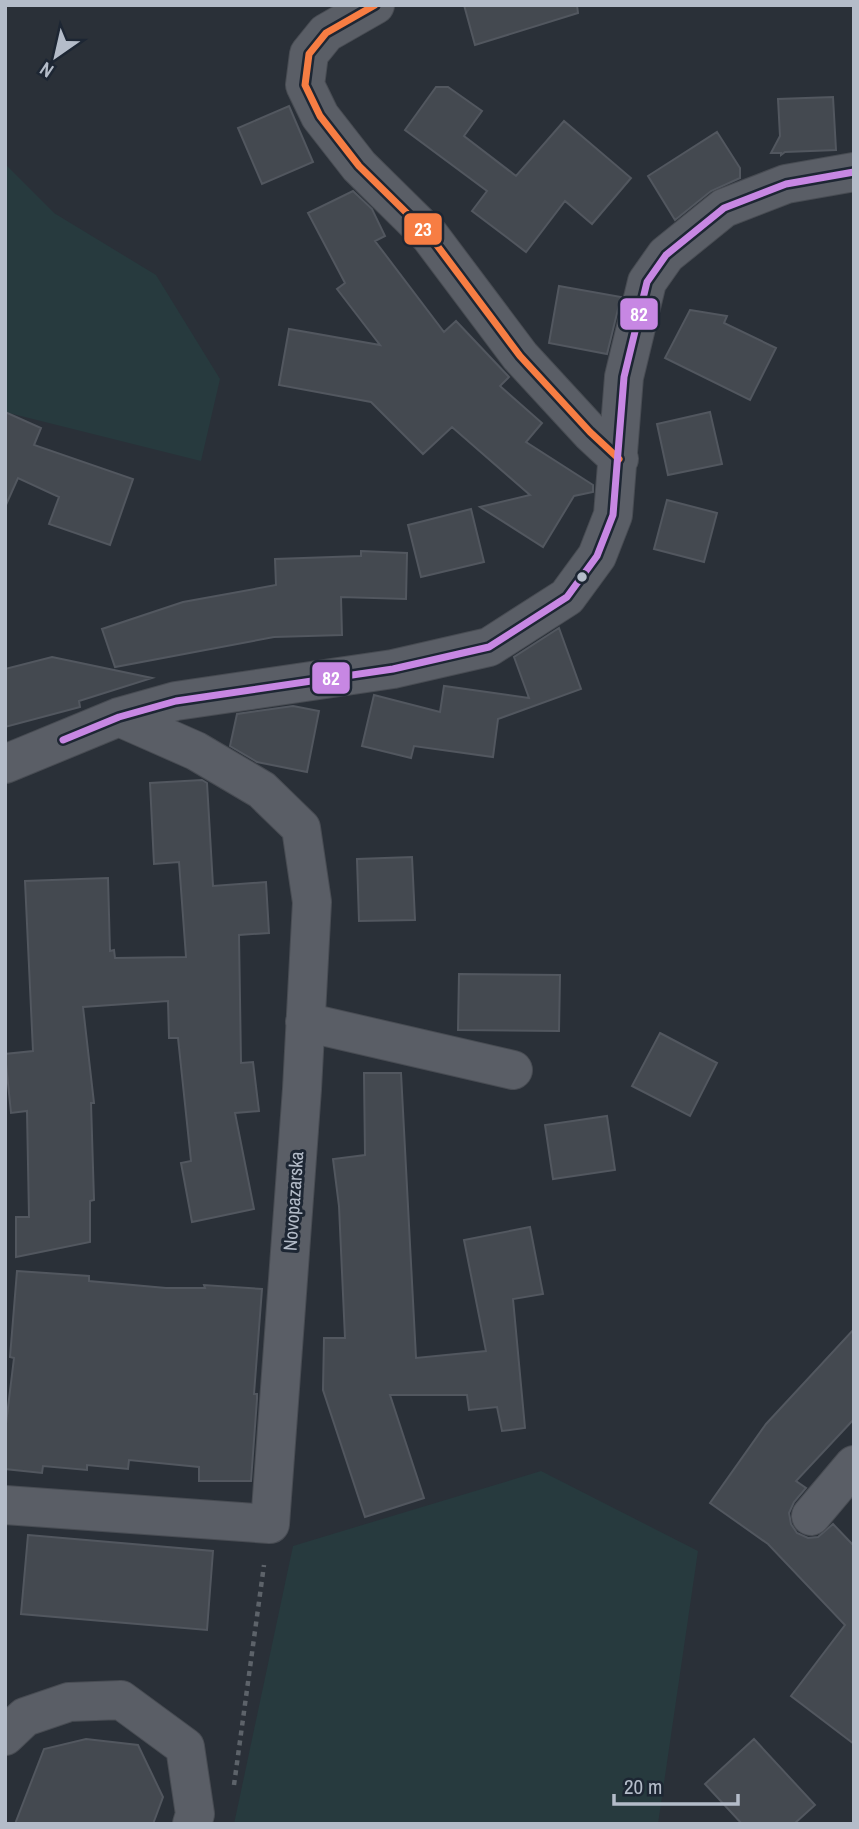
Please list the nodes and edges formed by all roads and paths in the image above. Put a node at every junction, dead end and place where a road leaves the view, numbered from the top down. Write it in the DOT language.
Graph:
graph roads {
  1 [pos="375,5"];
  2 [pos="854,172"];
  3 [pos="619,459"];
  4 [pos="119,717"];
  5 [pos="5,764"];
  6 [pos="305,1022"];
  7 [pos="513,1070"];
  8 [pos="854,1465"];
  9 [pos="5,1504"];
  10 [pos="811,1516"];
  11 [pos="270,1524"];
  12 [pos="5,1736"];
  13 [pos="232,1797"];
  14 [pos="192,1824"];
  1 -- 3 [label="street"];
  2 -- 3 [label="street"];
  3 -- 4 [label="street"];
  4 -- 5 [label="street"];
  4 -- 6 [label="street, Novopazarska"];
  6 -- 7 [label="street"];
  6 -- 11 [label="street, Novopazarska"];
  8 -- 10 [label="street"];
  9 -- 11 [label="street"];
  11 -- 13 [label="path"];
  12 -- 14 [label="street"];
}
